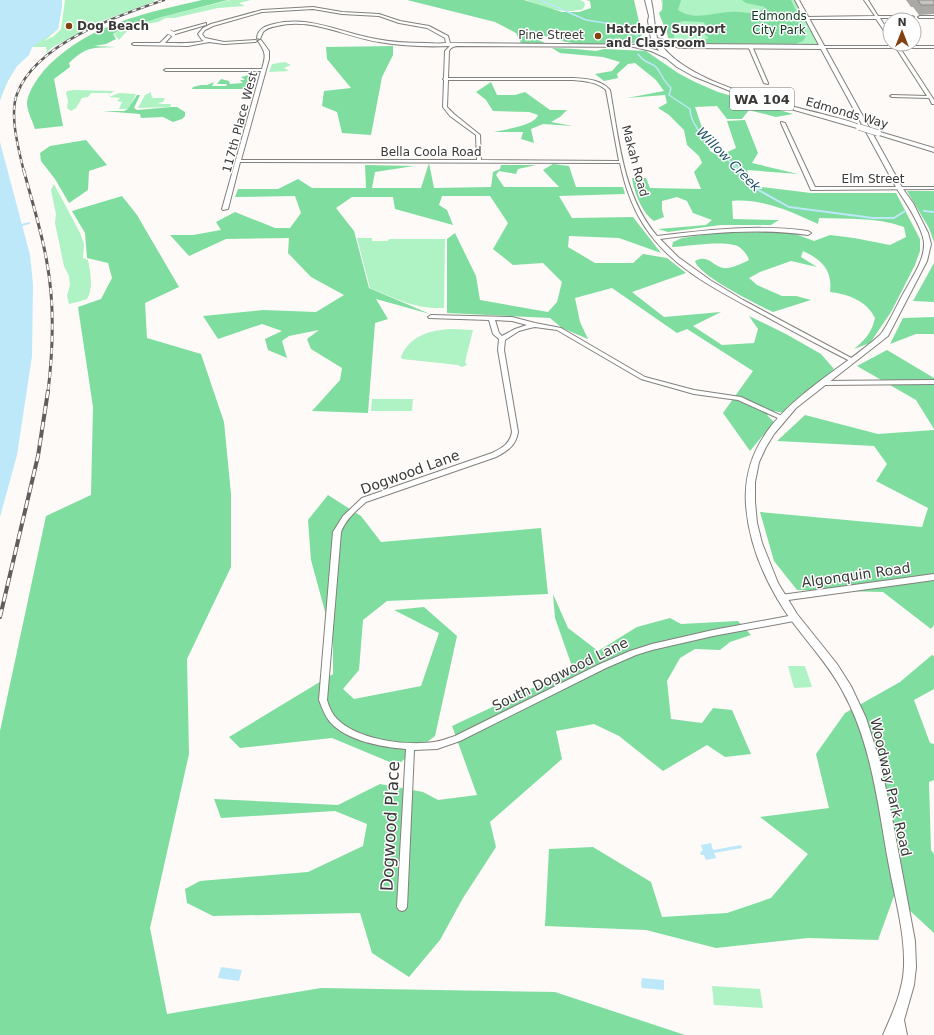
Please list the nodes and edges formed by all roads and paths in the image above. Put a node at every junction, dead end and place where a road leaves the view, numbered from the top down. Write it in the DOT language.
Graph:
graph roads {
  1 [pos="644,0"];
  2 [pos="649,0"];
  3 [pos="797,0"];
  4 [pos="866,0"];
  5 [pos="922,17"];
  6 [pos="934,17"];
  7 [pos="807,18"];
  8 [pos="878,18"];
  9 [pos="882,18"];
  10 [pos="651,20"];
  11 [pos="205,24"];
  12 [pos="882,24"];
  13 [pos="204,29"];
  14 [pos="171,33"];
  15 [pos="654,37"];
  16 [pos="257,40"];
  17 [pos="207,41"];
  18 [pos="134,44"];
  19 [pos="162,44"];
  20 [pos="445,45"];
  21 [pos="454,45"];
  22 [pos="636,46"];
  23 [pos="658,46"];
  24 [pos="680,46"];
  25 [pos="750,46"];
  26 [pos="882,46"];
  27 [pos="822,47"];
  28 [pos="922,47"];
  29 [pos="934,47"];
  30 [pos="900,52"];
  31 [pos="670,59"];
  32 [pos="166,70"];
  33 [pos="264,70"];
  34 [pos="445,79"];
  35 [pos="766,82"];
  36 [pos="892,96"];
  37 [pos="930,96"];
  38 [pos="934,103"];
  39 [pos="783,123"];
  40 [pos="932,149"];
  41 [pos="239,161"];
  42 [pos="479,162"];
  43 [pos="622,162"];
  44 [pos="934,188"];
  45 [pos="900,189"];
  46 [pos="226,209"];
  47 [pos="808,233"];
  48 [pos="656,238"];
  49 [pos="431,317"];
  50 [pos="491,318"];
  51 [pos="535,326"];
  52 [pos="502,339"];
  53 [pos="852,360"];
  54 [pos="934,382"];
  55 [pos="823,383"];
  56 [pos="782,418"];
  57 [pos="934,577"];
  58 [pos="781,598"];
  59 [pos="794,618"];
  60 [pos="410,747"];
  61 [pos="402,907"];
  62 [pos="897,1020"];
  63 [pos="890,1035"];
  64 [pos="900,1035"];
  1 -- 10 [label="main road, Edmonds Way / WA 104"];
  2 -- 10 [label="main road, Edmonds Way / WA 104"];
  2 -- 15 [label="main road, WA 104"];
  3 -- 7 [label="street, Woodway Park Road"];
  4 -- 8 [label="street"];
  5 -- 6 [label="street"];
  7 -- 8 [label="street"];
  7 -- 27 [label="street, Woodway Park Road"];
  8 -- 9 [label="street"];
  8 -- 12 [label="street"];
  10 -- 15 [label="main road, Edmonds Way / WA 104"];
  11 -- 19 [label="street"];
  13 -- 14 [label="street"];
  13 -- 17 [label="street"];
  13 -- 20 [label="street"];
  15 -- 22 [label="main road"];
  15 -- 23 [label="main road, Edmonds Way / WA 104"];
  15 -- 24 [label="main road"];
  16 -- 17 [label="street"];
  16 -- 20 [label="street, Pine Street"];
  16 -- 33 [label="street, 117th Place West"];
  17 -- 19 [label="street"];
  18 -- 19 [label="street"];
  20 -- 21 [label="street, Pine Street"];
  21 -- 22 [label="street, Pine Street"];
  21 -- 34 [label="street"];
  22 -- 23 [label="street, Pine Street"];
  22 -- 31 [label="main road"];
  23 -- 31 [label="main road, Edmonds Way / WA 104"];
  24 -- 25 [label="street"];
  24 -- 31 [label="main road"];
  25 -- 27 [label="street"];
  25 -- 35 [label="street"];
  26 -- 27 [label="street"];
  27 -- 45 [label="street, Woodway Park Road"];
  28 -- 29 [label="street"];
  30 -- 37 [label="street"];
  31 -- 40 [label="main road, Edmonds Way / WA 104, bridge"];
  32 -- 33 [label="street"];
  33 -- 41 [label="street, 117th Place West"];
  34 -- 42 [label="street"];
  34 -- 43 [label="street, Makah Road"];
  36 -- 37 [label="street"];
  37 -- 38 [label="street"];
  39 -- 45 [label="street, Elm Street"];
  41 -- 42 [label="street, Bella Coola Road"];
  41 -- 46 [label="street, 117th Place West"];
  42 -- 43 [label="street, Bella Coola Road"];
  43 -- 48 [label="street, Makah Road"];
  44 -- 45 [label="street, Elm Street"];
  45 -- 53 [label="street, Woodway Park Road"];
  47 -- 48 [label="street"];
  48 -- 53 [label="street, Makah Road"];
  49 -- 50 [label="street"];
  50 -- 51 [label="street"];
  50 -- 52 [label="street"];
  51 -- 52 [label="street"];
  51 -- 56 [label="street"];
  52 -- 60 [label="street, Dogwood Lane"];
  53 -- 55 [label="street, Woodway Park Road"];
  54 -- 55 [label="street"];
  55 -- 56 [label="street, Woodway Park Road"];
  56 -- 58 [label="street, Woodway Park Road"];
  57 -- 58 [label="street, Algonquin Road"];
  58 -- 59 [label="street, Woodway Park Road"];
  59 -- 60 [label="street, South Dogwood Lane"];
  59 -- 62 [label="street, Woodway Park Road"];
  60 -- 61 [label="street, Dogwood Place"];
  62 -- 63 [label="street, Woodway Park Road"];
  62 -- 64 [label="street"];
}
